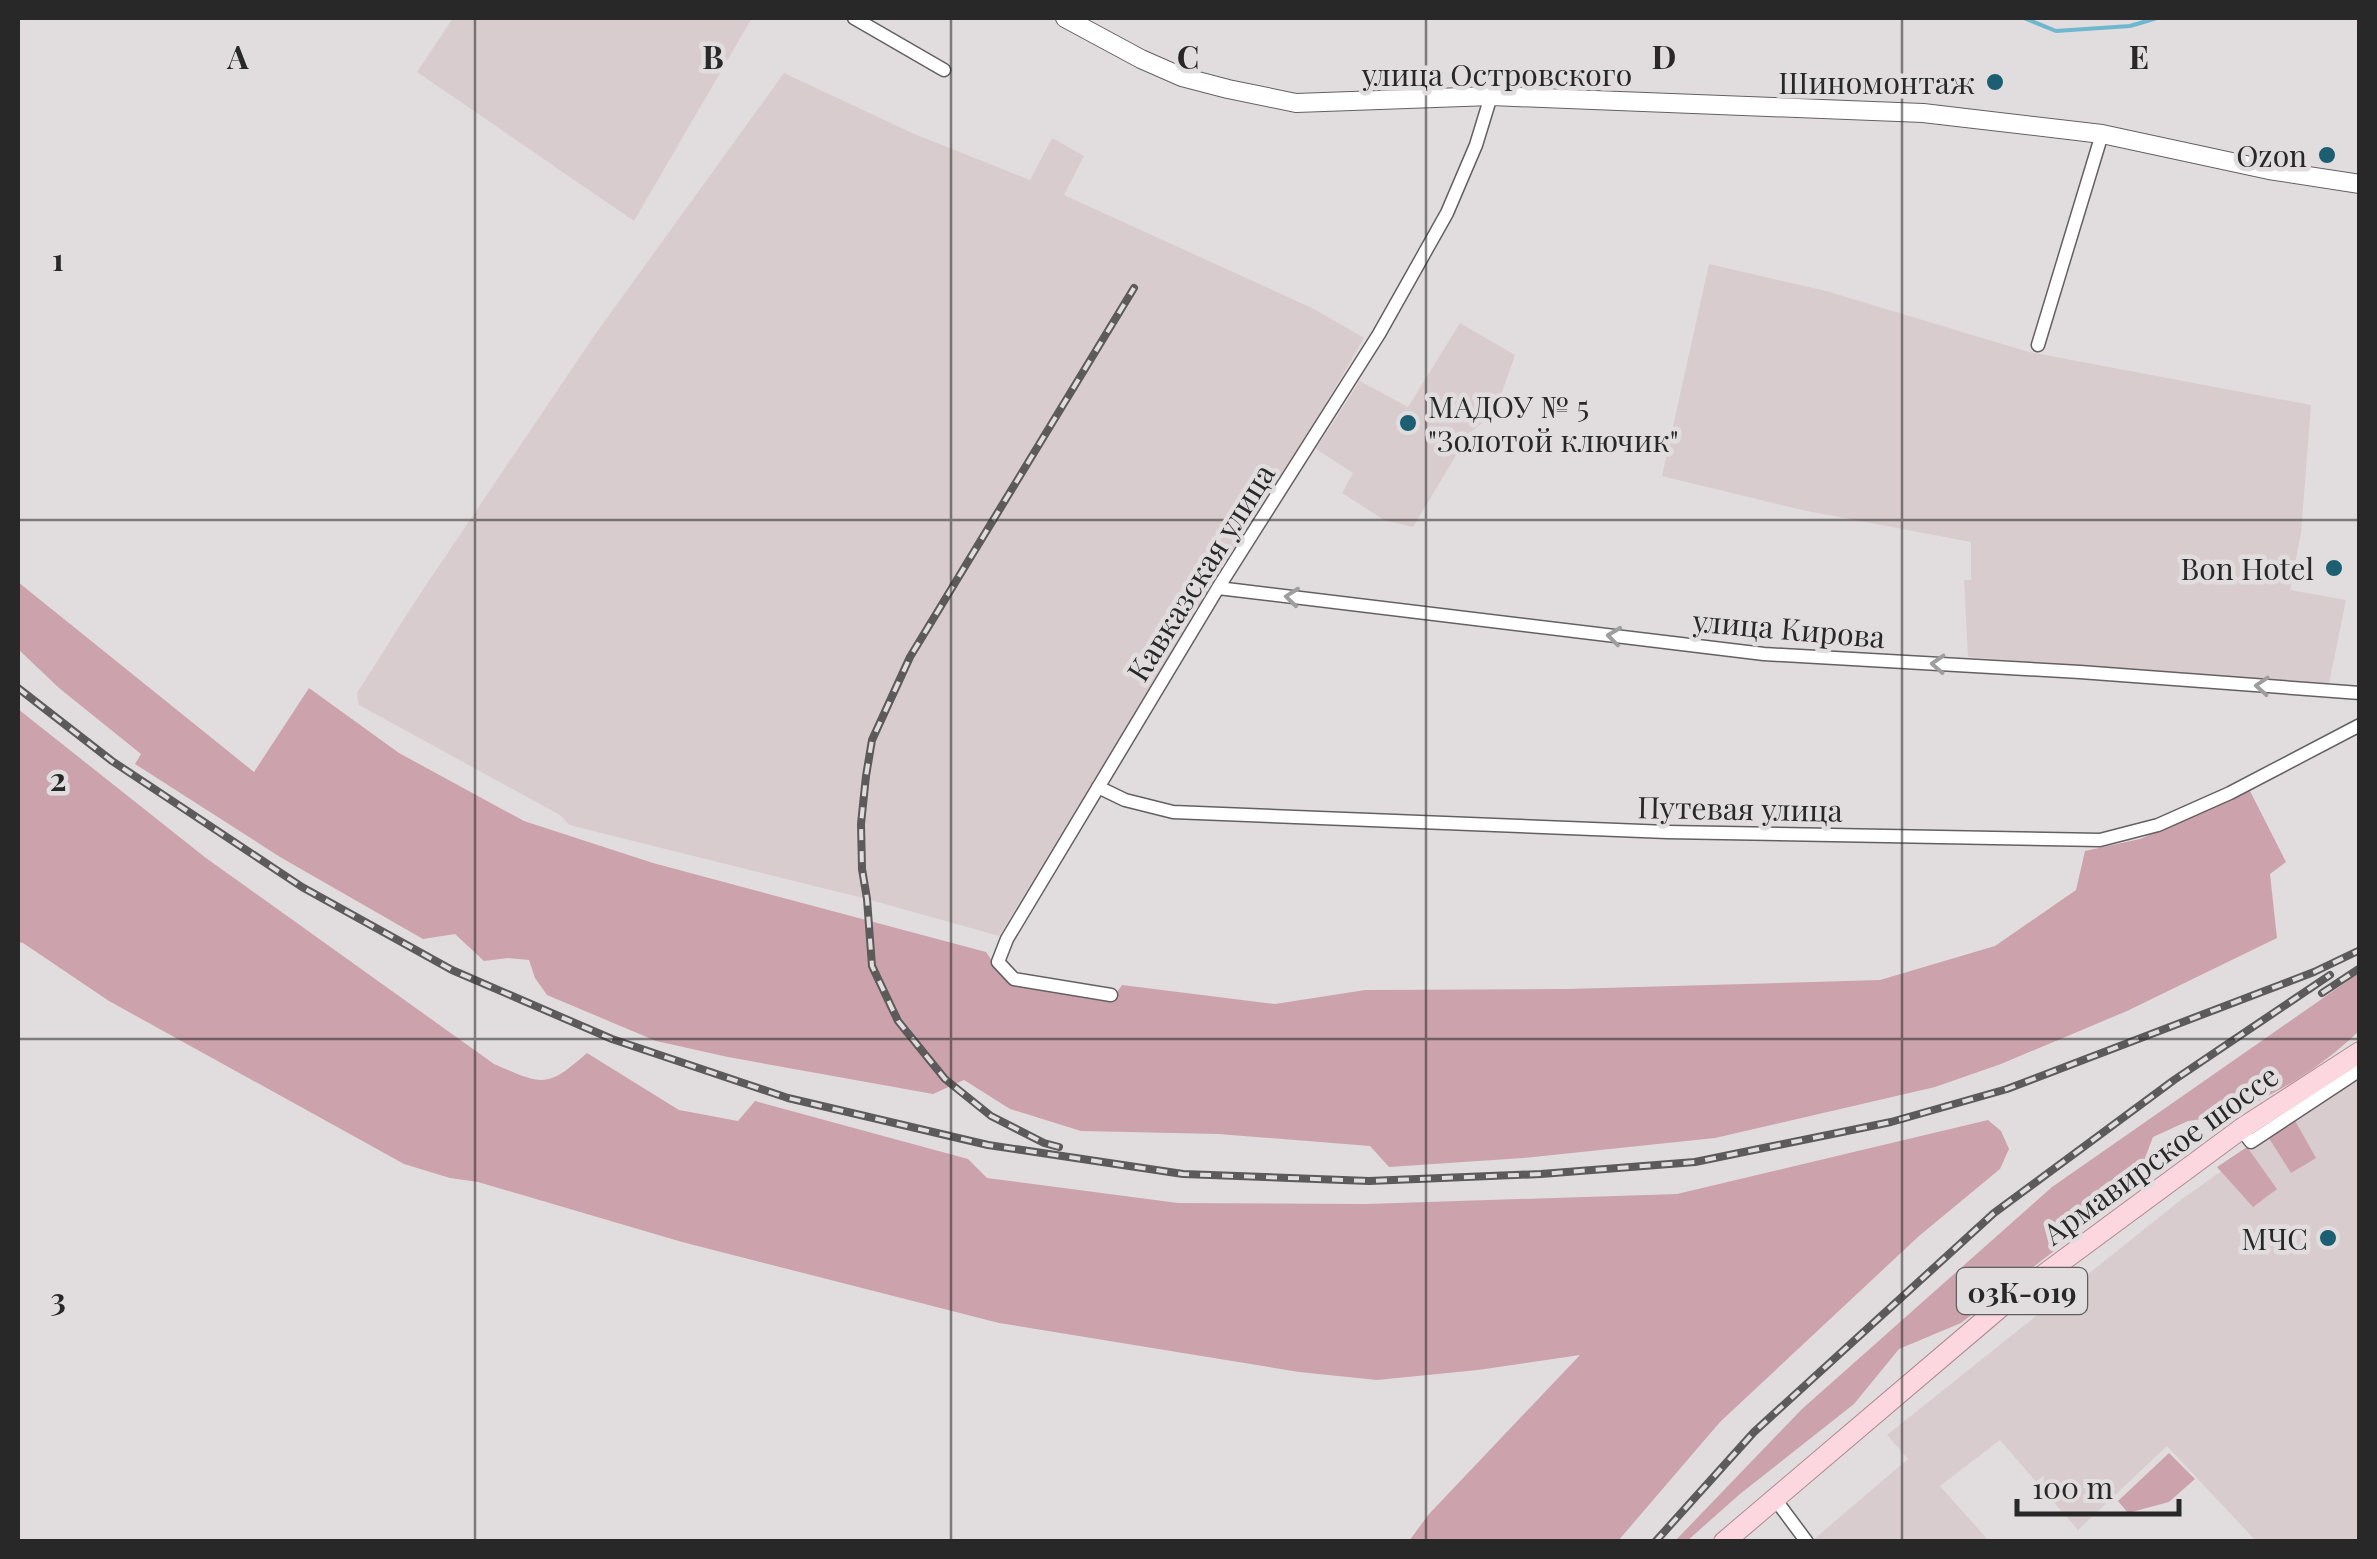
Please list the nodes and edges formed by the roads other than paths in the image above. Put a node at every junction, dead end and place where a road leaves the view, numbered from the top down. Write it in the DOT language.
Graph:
graph roads {
  1 [pos="854,18"];
  2 [pos="1065,18"];
  3 [pos="944,70"];
  4 [pos="1492,96"];
  5 [pos="2102,134"];
  6 [pos="2360,184"];
  7 [pos="2038,345"];
  8 [pos="1218,588"];
  9 [pos="2360,693"];
  10 [pos="2360,725"];
  11 [pos="1098,787"];
  12 [pos="1111,996"];
  13 [pos="2360,1048"];
  14 [pos="2360,1070"];
  15 [pos="2242,1129"];
  16 [pos="1775,1498"];
  17 [pos="1724,1542"];
  18 [pos="1807,1542"];
  1 -- 3 [label="street"];
  2 -- 4 [label="street, улица Островского"];
  4 -- 5 [label="street, улица Островского"];
  4 -- 8 [label="street, Кавказская улица"];
  5 -- 6 [label="street, улица Островского"];
  5 -- 7 [label="street"];
  9 -- 8 [label="street, улица Кирова, one-way"];
  8 -- 11 [label="street, Кавказская улица"];
  10 -- 11 [label="street, Путевая улица"];
  11 -- 12 [label="street, Кавказская улица"];
  13 -- 15 [label="main road, Армавирское шоссе / 03К-019"];
  14 -- 15 [label="street"];
  15 -- 16 [label="main road, Армавирское шоссе / 03К-019"];
  16 -- 17 [label="main road, Армавирское шоссе / 03К-019"];
  16 -- 18 [label="street"];
}
